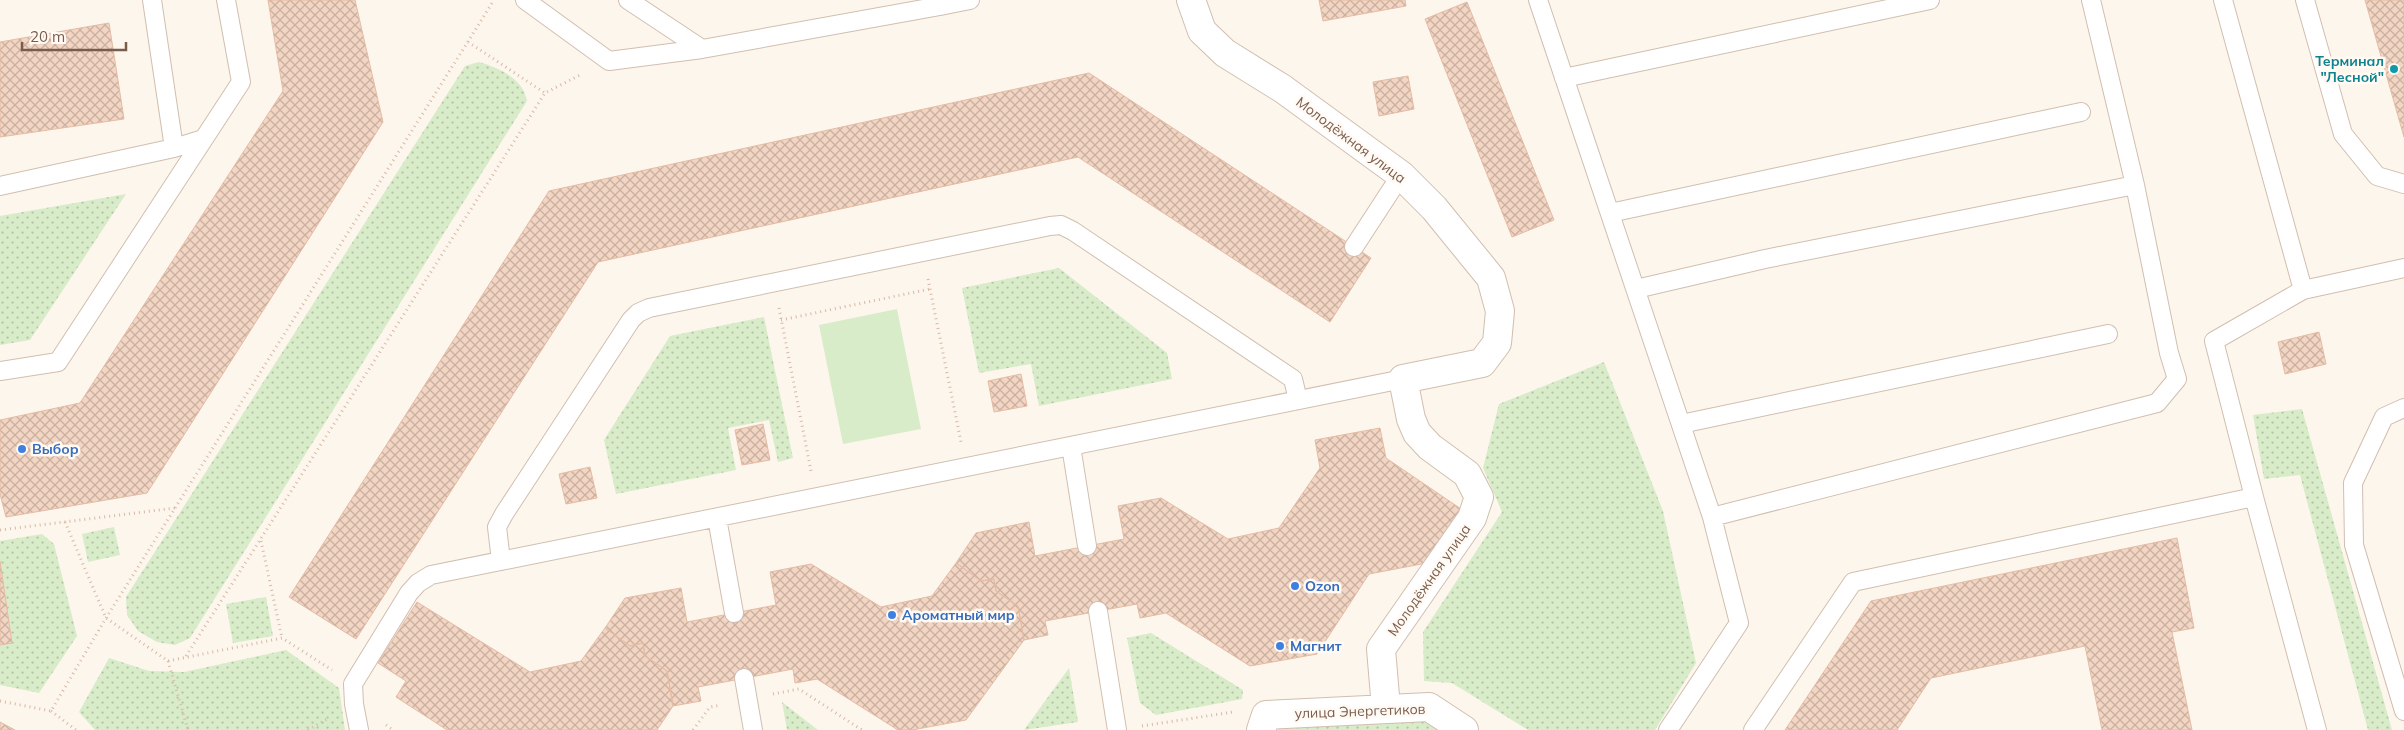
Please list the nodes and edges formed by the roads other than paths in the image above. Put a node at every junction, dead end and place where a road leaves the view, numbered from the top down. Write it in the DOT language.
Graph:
graph roads {
  1 [pos="152,0"];
  2 [pos="226,0"];
  3 [pos="524,0"];
  4 [pos="628,0"];
  5 [pos="970,0"];
  6 [pos="1191,0"];
  7 [pos="1538,0"];
  8 [pos="1930,0"];
  9 [pos="2091,0"];
  10 [pos="2223,0"];
  11 [pos="2305,0"];
  12 [pos="939,3"];
  13 [pos="702,49"];
  14 [pos="1564,78"];
  15 [pos="2080,112"];
  16 [pos="203,139"];
  17 [pos="174,148"];
  18 [pos="1401,175"];
  19 [pos="2404,184"];
  20 [pos="0,186"];
  21 [pos="2135,186"];
  22 [pos="1610,213"];
  23 [pos="1354,246"];
  24 [pos="2404,268"];
  25 [pos="1636,289"];
  26 [pos="2303,290"];
  27 [pos="2108,334"];
  28 [pos="0,371"];
  29 [pos="1403,380"];
  30 [pos="1298,400"];
  31 [pos="2404,408"];
  32 [pos="1682,424"];
  33 [pos="1071,446"];
  34 [pos="2254,497"];
  35 [pos="1712,517"];
  36 [pos="717,518"];
  37 [pos="1087,546"];
  38 [pos="501,562"];
  39 [pos="1098,611"];
  40 [pos="734,613"];
  41 [pos="744,678"];
  42 [pos="1386,708"];
  43 [pos="2404,711"];
  44 [pos="359,730"];
  45 [pos="753,730"];
  46 [pos="1117,730"];
  47 [pos="1261,730"];
  48 [pos="1464,730"];
  49 [pos="1668,730"];
  50 [pos="1753,730"];
  51 [pos="2317,730"];
  1 -- 17 [label="lane"];
  2 -- 16 [label="lane"];
  3 -- 13 [label="lane"];
  4 -- 13 [label="lane"];
  5 -- 12 [label="lane"];
  6 -- 18 [label="street, Молодёжная улица"];
  7 -- 14 [label="lane"];
  8 -- 14 [label="lane"];
  9 -- 21 [label="lane"];
  10 -- 26 [label="lane"];
  11 -- 19 [label="lane"];
  12 -- 13 [label="lane"];
  14 -- 22 [label="lane"];
  15 -- 22 [label="lane"];
  16 -- 17 [label="lane"];
  16 -- 28 [label="lane"];
  17 -- 20 [label="lane"];
  18 -- 23 [label="lane"];
  18 -- 29 [label="street, Молодёжная улица"];
  21 -- 25 [label="lane"];
  21 -- 35 [label="lane"];
  22 -- 25 [label="lane"];
  24 -- 26 [label="lane"];
  25 -- 32 [label="lane"];
  26 -- 34 [label="lane"];
  27 -- 32 [label="lane"];
  29 -- 30 [label="lane"];
  29 -- 42 [label="street, Молодёжная улица"];
  30 -- 33 [label="lane"];
  30 -- 38 [label="lane"];
  31 -- 43 [label="lane"];
  32 -- 35 [label="lane"];
  33 -- 36 [label="lane"];
  33 -- 37 [label="lane"];
  34 -- 50 [label="lane"];
  34 -- 51 [label="lane"];
  35 -- 49 [label="lane"];
  36 -- 38 [label="lane"];
  36 -- 40 [label="lane"];
  38 -- 44 [label="lane"];
  39 -- 46 [label="lane"];
  41 -- 45 [label="lane"];
  42 -- 47 [label="street, улица Энергетиков"];
  42 -- 48 [label="street, улица Энергетиков"];
}
